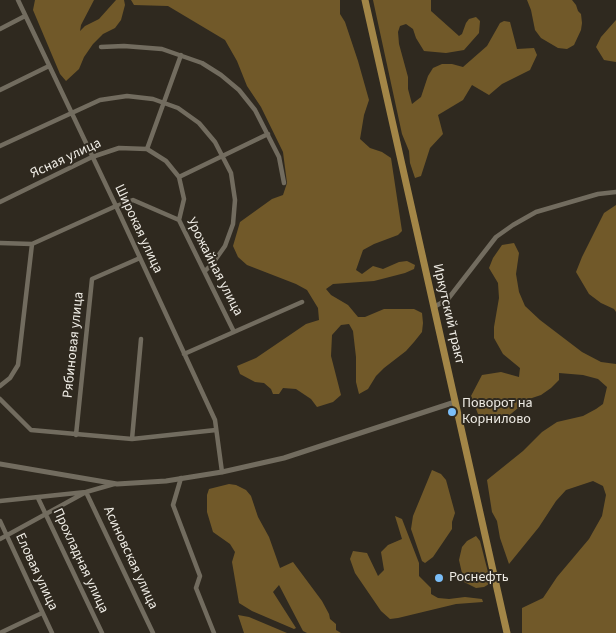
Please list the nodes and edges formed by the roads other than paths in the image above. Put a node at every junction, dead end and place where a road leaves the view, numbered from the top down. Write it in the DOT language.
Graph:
graph roads {
  1 [pos="18,0"];
  2 [pos="365,0"];
  3 [pos="25,16"];
  4 [pos="0,29"];
  5 [pos="101,47"];
  6 [pos="181,55"];
  7 [pos="49,66"];
  8 [pos="0,90"];
  9 [pos="164,103"];
  10 [pos="71,113"];
  11 [pos="268,134"];
  12 [pos="0,146"];
  13 [pos="147,149"];
  14 [pos="222,156"];
  15 [pos="92,157"];
  16 [pos="179,178"];
  17 [pos="284,183"];
  18 [pos="616,192"];
  19 [pos="0,202"];
  20 [pos="116,206"];
  21 [pos="179,220"];
  22 [pos="0,243"];
  23 [pos="32,244"];
  24 [pos="140,258"];
  25 [pos="205,272"];
  26 [pos="302,302"];
  27 [pos="434,307"];
  28 [pos="234,332"];
  29 [pos="141,339"];
  30 [pos="184,354"];
  31 [pos="0,386"];
  32 [pos="0,399"];
  33 [pos="455,402"];
  34 [pos="216,430"];
  35 [pos="76,435"];
  36 [pos="132,439"];
  37 [pos="0,464"];
  38 [pos="222,472"];
  39 [pos="181,478"];
  40 [pos="117,484"];
  41 [pos="86,492"];
  42 [pos="38,498"];
  43 [pos="0,501"];
  44 [pos="45,514"];
  45 [pos="0,521"];
  46 [pos="6,536"];
  47 [pos="0,539"];
  48 [pos="42,613"];
  49 [pos="0,628"];
  50 [pos="2,633"];
  51 [pos="52,633"];
  52 [pos="102,633"];
  53 [pos="153,633"];
  54 [pos="214,633"];
  55 [pos="507,633"];
  1 -- 3 [label="street, Широкая улица"];
  2 -- 27 [label="main road, Иркутский тракт"];
  3 -- 4 [label="street"];
  3 -- 7 [label="street, Широкая улица"];
  5 -- 6 [label="street"];
  6 -- 9 [label="street"];
  6 -- 11 [label="street"];
  7 -- 8 [label="street"];
  7 -- 10 [label="street, Широкая улица"];
  9 -- 10 [label="street"];
  9 -- 13 [label="street"];
  9 -- 14 [label="street"];
  10 -- 12 [label="street"];
  10 -- 15 [label="street, Широкая улица"];
  11 -- 14 [label="street"];
  11 -- 17 [label="street"];
  13 -- 15 [label="street, Ясная улица"];
  13 -- 16 [label="street"];
  14 -- 16 [label="street"];
  14 -- 25 [label="street"];
  15 -- 19 [label="street, Ясная улица"];
  15 -- 20 [label="street, Широкая улица"];
  16 -- 21 [label="street"];
  18 -- 27 [label="street"];
  20 -- 21 [label="street, Урожайная улица"];
  20 -- 23 [label="street, Урожайная улица"];
  20 -- 24 [label="street, Широкая улица"];
  21 -- 25 [label="street, Урожайная улица"];
  22 -- 23 [label="street"];
  23 -- 31 [label="street"];
  24 -- 30 [label="street, Широкая улица"];
  24 -- 35 [label="street, Рябиновая улица"];
  25 -- 28 [label="street, Урожайная улица"];
  26 -- 28 [label="street, Урожайная улица"];
  27 -- 33 [label="main road, Иркутский тракт"];
  28 -- 30 [label="street, Урожайная улица"];
  29 -- 36 [label="street"];
  30 -- 34 [label="street, Широкая улица"];
  32 -- 35 [label="street"];
  33 -- 38 [label="street"];
  33 -- 55 [label="main road, Иркутский тракт"];
  34 -- 36 [label="street"];
  34 -- 38 [label="street, Широкая улица"];
  35 -- 36 [label="street"];
  37 -- 40 [label="street"];
  38 -- 39 [label="street"];
  39 -- 40 [label="street"];
  39 -- 54 [label="street"];
  40 -- 41 [label="street"];
  41 -- 42 [label="street"];
  41 -- 44 [label="street"];
  41 -- 53 [label="street, Асиновская улица"];
  42 -- 43 [label="street"];
  42 -- 44 [label="street, Прохладная улица"];
  44 -- 46 [label="street"];
  44 -- 52 [label="street, Прохладная улица"];
  45 -- 46 [label="street, Еловая улица"];
  46 -- 47 [label="street"];
  46 -- 48 [label="street, Еловая улица"];
  48 -- 50 [label="street"];
  48 -- 51 [label="street, Еловая улица"];
  49 -- 50 [label="street"];
}
